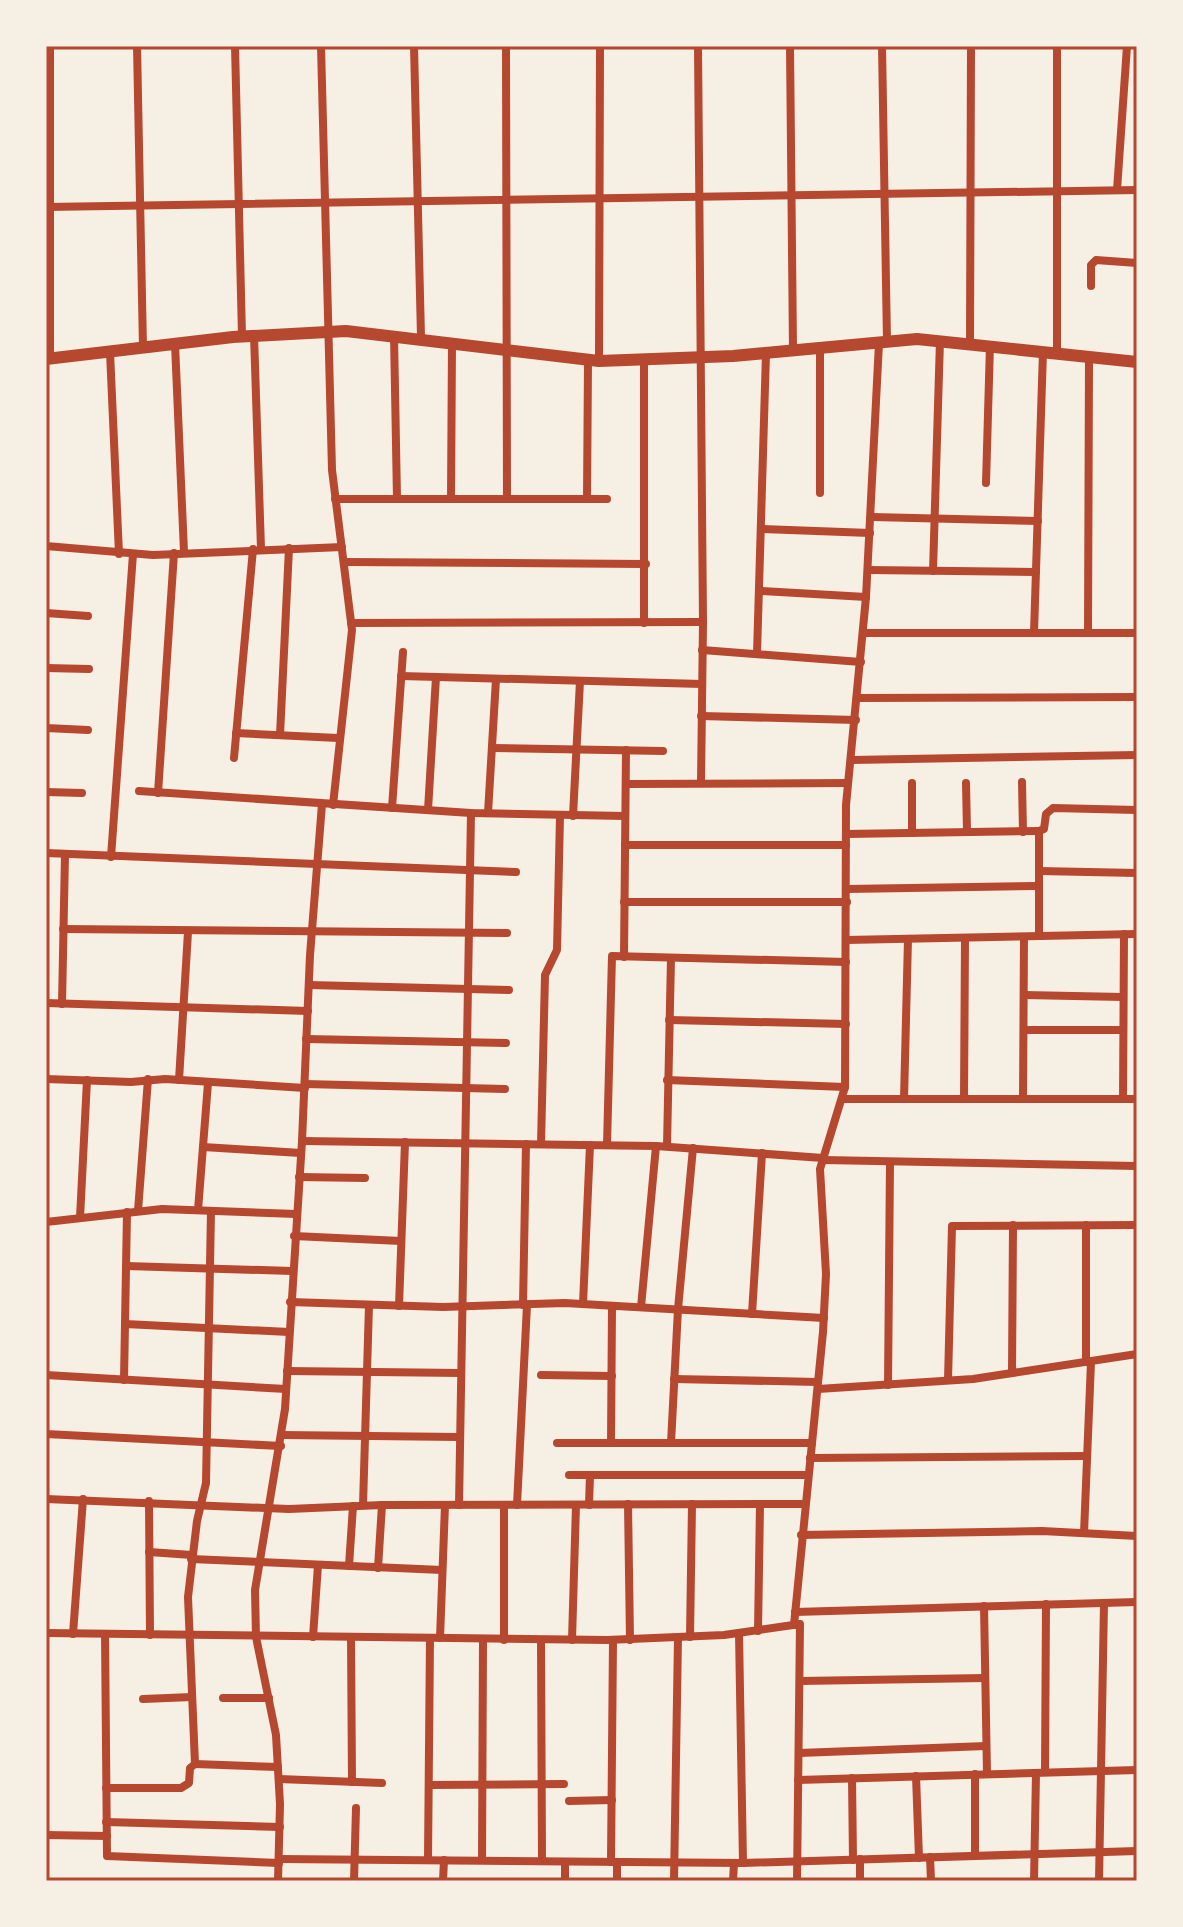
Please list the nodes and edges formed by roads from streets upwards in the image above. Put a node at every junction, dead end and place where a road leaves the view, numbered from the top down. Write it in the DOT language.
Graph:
graph roads {
  1 [pos="50,46"];
  2 [pos="137,46"];
  3 [pos="235,46"];
  4 [pos="321,46"];
  5 [pos="414,46"];
  6 [pos="506,46"];
  7 [pos="600,46"];
  8 [pos="698,46"];
  9 [pos="790,46"];
  10 [pos="882,46"];
  11 [pos="971,46"];
  12 [pos="1057,46"];
  13 [pos="1127,46"];
  14 [pos="1117,190"];
  15 [pos="1137,190"];
  16 [pos="1057,191"];
  17 [pos="971,193"];
  18 [pos="885,194"];
  19 [pos="791,195"];
  20 [pos="700,197"];
  21 [pos="602,198"];
  22 [pos="508,200"];
  23 [pos="417,201"];
  24 [pos="324,203"];
  25 [pos="239,204"];
  26 [pos="139,206"];
  27 [pos="49,207"];
  28 [pos="1137,263"];
  29 [pos="1091,286"];
  30 [pos="327,332"];
  31 [pos="394,335"];
  32 [pos="248,336"];
  33 [pos="421,337"];
  34 [pos="940,340"];
  35 [pos="452,342"];
  36 [pos="883,343"];
  37 [pos="970,343"];
  38 [pos="175,344"];
  39 [pos="990,345"];
  40 [pos="143,348"];
  41 [pos="820,349"];
  42 [pos="509,351"];
  43 [pos="793,351"];
  44 [pos="1043,351"];
  45 [pos="110,352"];
  46 [pos="766,353"];
  47 [pos="1057,353"];
  48 [pos="1089,357"];
  49 [pos="702,358"];
  50 [pos="48,359"];
  51 [pos="594,361"];
  52 [pos="644,362"];
  53 [pos="1137,362"];
  54 [pos="986,483"];
  55 [pos="820,493"];
  56 [pos="335,499"];
  57 [pos="397,499"];
  58 [pos="451,499"];
  59 [pos="507,499"];
  60 [pos="587,499"];
  61 [pos="607,499"];
  62 [pos="872,517"];
  63 [pos="935,518"];
  64 [pos="1038,521"];
  65 [pos="762,529"];
  66 [pos="870,533"];
  67 [pos="46,546"];
  68 [pos="342,547"];
  69 [pos="289,548"];
  70 [pos="257,549"];
  71 [pos="179,552"];
  72 [pos="119,554"];
  73 [pos="133,554"];
  74 [pos="344,562"];
  75 [pos="646,564"];
  76 [pos="868,570"];
  77 [pos="933,571"];
  78 [pos="1036,572"];
  79 [pos="760,591"];
  80 [pos="866,597"];
  81 [pos="46,613"];
  82 [pos="88,616"];
  83 [pos="703,622"];
  84 [pos="351,623"];
  85 [pos="644,623"];
  86 [pos="864,633"];
  87 [pos="1034,633"];
  88 [pos="1088,633"];
  89 [pos="1137,633"];
  90 [pos="702,650"];
  91 [pos="403,652"];
  92 [pos="757,654"];
  93 [pos="861,662"];
  94 [pos="46,668"];
  95 [pos="89,669"];
  96 [pos="401,676"];
  97 [pos="436,677"];
  98 [pos="496,679"];
  99 [pos="580,681"];
  100 [pos="702,684"];
  101 [pos="1137,697"];
  102 [pos="858,698"];
  103 [pos="701,716"];
  104 [pos="856,720"];
  105 [pos="46,728"];
  106 [pos="88,730"];
  107 [pos="236,733"];
  108 [pos="280,735"];
  109 [pos="338,738"];
  110 [pos="492,748"];
  111 [pos="577,750"];
  112 [pos="626,750"];
  113 [pos="663,751"];
  114 [pos="1137,755"];
  115 [pos="234,758"];
  116 [pos="851,760"];
  117 [pos="1022,782"];
  118 [pos="701,783"];
  119 [pos="848,783"];
  120 [pos="912,783"];
  121 [pos="966,783"];
  122 [pos="626,784"];
  123 [pos="139,791"];
  124 [pos="46,792"];
  125 [pos="82,793"];
  126 [pos="158,793"];
  127 [pos="322,804"];
  128 [pos="333,805"];
  129 [pos="392,808"];
  130 [pos="428,810"];
  131 [pos="1137,810"];
  132 [pos="471,813"];
  133 [pos="488,813"];
  134 [pos="560,816"];
  135 [pos="573,816"];
  136 [pos="625,816"];
  137 [pos="1039,831"];
  138 [pos="967,832"];
  139 [pos="1023,832"];
  140 [pos="912,833"];
  141 [pos="846,834"];
  142 [pos="625,845"];
  143 [pos="846,845"];
  144 [pos="46,853"];
  145 [pos="65,854"];
  146 [pos="111,857"];
  147 [pos="317,863"];
  148 [pos="470,870"];
  149 [pos="1039,871"];
  150 [pos="516,872"];
  151 [pos="1137,873"];
  152 [pos="1038,886"];
  153 [pos="847,889"];
  154 [pos="624,902"];
  155 [pos="847,902"];
  156 [pos="63,929"];
  157 [pos="188,932"];
  158 [pos="311,933"];
  159 [pos="468,933"];
  160 [pos="507,933"];
  161 [pos="1124,934"];
  162 [pos="1137,934"];
  163 [pos="1039,936"];
  164 [pos="1024,937"];
  165 [pos="965,938"];
  166 [pos="908,939"];
  167 [pos="846,940"];
  168 [pos="624,957"];
  169 [pos="671,958"];
  170 [pos="846,962"];
  171 [pos="309,985"];
  172 [pos="467,988"];
  173 [pos="509,990"];
  174 [pos="1024,995"];
  175 [pos="1123,997"];
  176 [pos="46,1003"];
  177 [pos="62,1004"];
  178 [pos="184,1007"];
  179 [pos="308,1011"];
  180 [pos="669,1020"];
  181 [pos="846,1024"];
  182 [pos="1024,1030"];
  183 [pos="1123,1030"];
  184 [pos="306,1039"];
  185 [pos="466,1042"];
  186 [pos="506,1043"];
  187 [pos="46,1079"];
  188 [pos="148,1079"];
  189 [pos="87,1080"];
  190 [pos="179,1080"];
  191 [pos="667,1080"];
  192 [pos="208,1083"];
  193 [pos="305,1086"];
  194 [pos="465,1087"];
  195 [pos="845,1087"];
  196 [pos="505,1089"];
  197 [pos="842,1099"];
  198 [pos="904,1099"];
  199 [pos="964,1099"];
  200 [pos="1023,1099"];
  201 [pos="1123,1099"];
  202 [pos="1137,1099"];
  203 [pos="302,1141"];
  204 [pos="405,1142"];
  205 [pos="465,1143"];
  206 [pos="526,1144"];
  207 [pos="541,1144"];
  208 [pos="590,1145"];
  209 [pos="607,1145"];
  210 [pos="656,1146"];
  211 [pos="667,1146"];
  212 [pos="203,1147"];
  213 [pos="693,1148"];
  214 [pos="301,1153"];
  215 [pos="762,1153"];
  216 [pos="823,1159"];
  217 [pos="890,1162"];
  218 [pos="1137,1166"];
  219 [pos="299,1177"];
  220 [pos="365,1178"];
  221 [pos="198,1210"];
  222 [pos="138,1211"];
  223 [pos="211,1211"];
  224 [pos="127,1212"];
  225 [pos="296,1214"];
  226 [pos="80,1218"];
  227 [pos="46,1222"];
  228 [pos="1013,1225"];
  229 [pos="1086,1225"];
  230 [pos="1137,1225"];
  231 [pos="294,1236"];
  232 [pos="401,1241"];
  233 [pos="126,1266"];
  234 [pos="212,1268"];
  235 [pos="292,1271"];
  236 [pos="290,1302"];
  237 [pos="583,1304"];
  238 [pos="369,1305"];
  239 [pos="525,1305"];
  240 [pos="399,1306"];
  241 [pos="462,1306"];
  242 [pos="612,1306"];
  243 [pos="641,1307"];
  244 [pos="678,1309"];
  245 [pos="752,1314"];
  246 [pos="824,1318"];
  247 [pos="125,1324"];
  248 [pos="210,1328"];
  249 [pos="289,1332"];
  250 [pos="1137,1354"];
  251 [pos="1089,1362"];
  252 [pos="287,1371"];
  253 [pos="367,1372"];
  254 [pos="461,1373"];
  255 [pos="1012,1373"];
  256 [pos="46,1375"];
  257 [pos="541,1375"];
  258 [pos="612,1376"];
  259 [pos="674,1379"];
  260 [pos="124,1380"];
  261 [pos="948,1380"];
  262 [pos="209,1385"];
  263 [pos="818,1385"];
  264 [pos="888,1385"];
  265 [pos="286,1389"];
  266 [pos="46,1434"];
  267 [pos="282,1435"];
  268 [pos="365,1436"];
  269 [pos="459,1437"];
  270 [pos="208,1442"];
  271 [pos="557,1443"];
  272 [pos="611,1443"];
  273 [pos="671,1443"];
  274 [pos="812,1443"];
  275 [pos="281,1446"];
  276 [pos="1087,1456"];
  277 [pos="810,1458"];
  278 [pos="569,1475"];
  279 [pos="590,1475"];
  280 [pos="808,1475"];
  281 [pos="46,1499"];
  282 [pos="83,1499"];
  283 [pos="149,1501"];
  284 [pos="202,1503"];
  285 [pos="628,1504"];
  286 [pos="692,1504"];
  287 [pos="760,1504"];
  288 [pos="805,1504"];
  289 [pos="382,1505"];
  290 [pos="445,1505"];
  291 [pos="459,1505"];
  292 [pos="504,1505"];
  293 [pos="517,1505"];
  294 [pos="576,1505"];
  295 [pos="589,1505"];
  296 [pos="358,1506"];
  297 [pos="270,1508"];
  298 [pos="1084,1533"];
  299 [pos="801,1535"];
  300 [pos="1137,1536"];
  301 [pos="149,1552"];
  302 [pos="191,1557"];
  303 [pos="260,1563"];
  304 [pos="318,1565"];
  305 [pos="349,1566"];
  306 [pos="378,1568"];
  307 [pos="442,1570"];
  308 [pos="1137,1602"];
  309 [pos="1104,1603"];
  310 [pos="1046,1604"];
  311 [pos="984,1606"];
  312 [pos="795,1612"];
  313 [pos="797,1624"];
  314 [pos="758,1631"];
  315 [pos="46,1633"];
  316 [pos="739,1633"];
  317 [pos="73,1634"];
  318 [pos="105,1634"];
  319 [pos="150,1635"];
  320 [pos="188,1636"];
  321 [pos="256,1637"];
  322 [pos="313,1637"];
  323 [pos="351,1637"];
  324 [pos="690,1637"];
  325 [pos="435,1638"];
  326 [pos="678,1638"];
  327 [pos="483,1640"];
  328 [pos="504,1640"];
  329 [pos="572,1640"];
  330 [pos="613,1640"];
  331 [pos="630,1640"];
  332 [pos="541,1641"];
  333 [pos="985,1678"];
  334 [pos="800,1681"];
  335 [pos="192,1697"];
  336 [pos="223,1698"];
  337 [pos="269,1698"];
  338 [pos="143,1699"];
  339 [pos="986,1746"];
  340 [pos="799,1753"];
  341 [pos="195,1764"];
  342 [pos="278,1767"];
  343 [pos="1137,1770"];
  344 [pos="1104,1771"];
  345 [pos="1041,1773"];
  346 [pos="975,1774"];
  347 [pos="987,1774"];
  348 [pos="916,1776"];
  349 [pos="852,1778"];
  350 [pos="279,1779"];
  351 [pos="798,1780"];
  352 [pos="352,1782"];
  353 [pos="382,1783"];
  354 [pos="543,1784"];
  355 [pos="564,1784"];
  356 [pos="429,1785"];
  357 [pos="483,1785"];
  358 [pos="106,1788"];
  359 [pos="612,1800"];
  360 [pos="569,1801"];
  361 [pos="356,1808"];
  362 [pos="106,1822"];
  363 [pos="280,1827"];
  364 [pos="46,1835"];
  365 [pos="107,1836"];
  366 [pos="1137,1851"];
  367 [pos="1100,1852"];
  368 [pos="1034,1854"];
  369 [pos="975,1856"];
  370 [pos="930,1857"];
  371 [pos="356,1858"];
  372 [pos="919,1858"];
  373 [pos="428,1859"];
  374 [pos="444,1860"];
  375 [pos="482,1860"];
  376 [pos="857,1860"];
  377 [pos="279,1861"];
  378 [pos="542,1861"];
  379 [pos="565,1862"];
  380 [pos="614,1862"];
  381 [pos="674,1862"];
  382 [pos="797,1862"];
  383 [pos="738,1863"];
  384 [pos="278,1881"];
  385 [pos="354,1881"];
  386 [pos="443,1881"];
  387 [pos="565,1881"];
  388 [pos="617,1881"];
  389 [pos="674,1881"];
  390 [pos="733,1881"];
  391 [pos="797,1881"];
  392 [pos="860,1881"];
  393 [pos="931,1881"];
  394 [pos="1034,1881"];
  395 [pos="1099,1881"];
  1 -- 27 [label="street"];
  2 -- 26 [label="street"];
  3 -- 25 [label="street"];
  4 -- 24 [label="street"];
  5 -- 23 [label="street"];
  6 -- 22 [label="street"];
  7 -- 21 [label="street"];
  8 -- 20 [label="street"];
  9 -- 19 [label="street"];
  10 -- 18 [label="street"];
  11 -- 17 [label="street"];
  12 -- 16 [label="street"];
  13 -- 14 [label="street"];
  14 -- 15 [label="street"];
  14 -- 16 [label="street"];
  16 -- 17 [label="street"];
  16 -- 47 [label="street"];
  17 -- 18 [label="street"];
  17 -- 37 [label="street"];
  18 -- 19 [label="street"];
  18 -- 36 [label="street"];
  19 -- 20 [label="street"];
  19 -- 43 [label="street"];
  20 -- 21 [label="street"];
  20 -- 49 [label="street"];
  21 -- 22 [label="street"];
  21 -- 51 [label="street"];
  22 -- 23 [label="street"];
  22 -- 42 [label="street"];
  23 -- 24 [label="street"];
  23 -- 33 [label="street"];
  24 -- 25 [label="street"];
  24 -- 30 [label="street"];
  25 -- 26 [label="street"];
  25 -- 32 [label="street"];
  26 -- 27 [label="street"];
  26 -- 40 [label="street"];
  27 -- 50 [label="street"];
  28 -- 29 [label="street"];
  30 -- 31 [label="street"];
  30 -- 32 [label="street"];
  30 -- 56 [label="street"];
  31 -- 33 [label="street"];
  31 -- 57 [label="street"];
  32 -- 38 [label="street"];
  32 -- 70 [label="street"];
  33 -- 35 [label="street"];
  34 -- 36 [label="street"];
  34 -- 37 [label="street"];
  34 -- 63 [label="street"];
  35 -- 42 [label="street"];
  35 -- 58 [label="street"];
  36 -- 41 [label="street"];
  36 -- 62 [label="street"];
  37 -- 39 [label="street"];
  38 -- 40 [label="street"];
  38 -- 71 [label="street"];
  39 -- 44 [label="street"];
  39 -- 54 [label="street"];
  40 -- 45 [label="street"];
  41 -- 43 [label="street"];
  41 -- 55 [label="street"];
  42 -- 51 [label="street"];
  42 -- 59 [label="street"];
  43 -- 46 [label="street"];
  44 -- 47 [label="street"];
  44 -- 64 [label="street"];
  45 -- 50 [label="street"];
  45 -- 72 [label="street"];
  46 -- 49 [label="street"];
  46 -- 65 [label="street"];
  47 -- 48 [label="street"];
  48 -- 53 [label="street"];
  48 -- 88 [label="street"];
  49 -- 52 [label="street"];
  49 -- 83 [label="street"];
  51 -- 52 [label="street"];
  51 -- 60 [label="street"];
  52 -- 75 [label="street"];
  56 -- 57 [label="street"];
  56 -- 68 [label="street"];
  57 -- 58 [label="street"];
  58 -- 59 [label="street"];
  59 -- 60 [label="street"];
  60 -- 61 [label="street"];
  62 -- 63 [label="street"];
  62 -- 66 [label="street"];
  63 -- 64 [label="street"];
  63 -- 77 [label="street"];
  64 -- 78 [label="street"];
  65 -- 66 [label="street"];
  65 -- 79 [label="street"];
  66 -- 76 [label="street"];
  67 -- 72 [label="street"];
  68 -- 69 [label="street"];
  68 -- 74 [label="street"];
  69 -- 70 [label="street"];
  69 -- 108 [label="street"];
  70 -- 71 [label="street"];
  70 -- 107 [label="street"];
  71 -- 73 [label="street"];
  71 -- 126 [label="street"];
  72 -- 73 [label="street"];
  73 -- 146 [label="street"];
  74 -- 75 [label="street"];
  74 -- 84 [label="street"];
  75 -- 85 [label="street"];
  76 -- 77 [label="street"];
  76 -- 80 [label="street"];
  77 -- 78 [label="street"];
  78 -- 87 [label="street"];
  79 -- 80 [label="street"];
  79 -- 92 [label="street"];
  80 -- 86 [label="street"];
  81 -- 82 [label="street"];
  83 -- 85 [label="street"];
  83 -- 90 [label="street"];
  84 -- 85 [label="street"];
  84 -- 109 [label="street"];
  86 -- 87 [label="street"];
  86 -- 93 [label="street"];
  87 -- 88 [label="street"];
  88 -- 89 [label="street"];
  90 -- 92 [label="street"];
  90 -- 100 [label="street"];
  91 -- 96 [label="street"];
  92 -- 93 [label="street"];
  93 -- 102 [label="street"];
  94 -- 95 [label="street"];
  96 -- 97 [label="street"];
  96 -- 129 [label="street"];
  97 -- 98 [label="street"];
  97 -- 130 [label="street"];
  98 -- 99 [label="street"];
  98 -- 110 [label="street"];
  99 -- 100 [label="street"];
  99 -- 111 [label="street"];
  100 -- 103 [label="street"];
  101 -- 102 [label="street"];
  102 -- 104 [label="street"];
  103 -- 104 [label="street"];
  103 -- 118 [label="street"];
  104 -- 116 [label="street"];
  105 -- 106 [label="street"];
  107 -- 108 [label="street"];
  107 -- 115 [label="street"];
  108 -- 109 [label="street"];
  109 -- 128 [label="street"];
  110 -- 111 [label="street"];
  110 -- 133 [label="street"];
  111 -- 112 [label="street"];
  111 -- 135 [label="street"];
  112 -- 113 [label="street"];
  112 -- 122 [label="street"];
  114 -- 116 [label="street"];
  116 -- 119 [label="street"];
  117 -- 139 [label="street"];
  118 -- 119 [label="street"];
  118 -- 122 [label="street"];
  119 -- 141 [label="street"];
  120 -- 140 [label="street"];
  121 -- 138 [label="street"];
  122 -- 136 [label="street"];
  123 -- 126 [label="street"];
  124 -- 125 [label="street"];
  126 -- 127 [label="street"];
  127 -- 128 [label="street"];
  127 -- 147 [label="street"];
  128 -- 129 [label="street"];
  129 -- 130 [label="street"];
  130 -- 132 [label="street"];
  131 -- 137 [label="street"];
  132 -- 133 [label="street"];
  132 -- 148 [label="street"];
  133 -- 134 [label="street"];
  134 -- 135 [label="street"];
  134 -- 207 [label="street"];
  135 -- 136 [label="street"];
  136 -- 142 [label="street"];
  137 -- 139 [label="street"];
  137 -- 149 [label="street"];
  138 -- 139 [label="street"];
  138 -- 140 [label="street"];
  140 -- 141 [label="street"];
  141 -- 143 [label="street"];
  142 -- 143 [label="street"];
  142 -- 154 [label="street"];
  143 -- 153 [label="street"];
  144 -- 145 [label="street"];
  145 -- 146 [label="street"];
  145 -- 156 [label="street"];
  146 -- 147 [label="street"];
  147 -- 148 [label="street"];
  147 -- 158 [label="street"];
  148 -- 150 [label="street"];
  148 -- 159 [label="street"];
  149 -- 151 [label="street"];
  149 -- 152 [label="street"];
  152 -- 153 [label="street"];
  152 -- 163 [label="street"];
  153 -- 155 [label="street"];
  154 -- 155 [label="street"];
  154 -- 168 [label="street"];
  155 -- 167 [label="street"];
  156 -- 157 [label="street"];
  156 -- 177 [label="street"];
  157 -- 158 [label="street"];
  157 -- 178 [label="street"];
  158 -- 159 [label="street"];
  158 -- 171 [label="street"];
  159 -- 160 [label="street"];
  159 -- 172 [label="street"];
  161 -- 162 [label="street"];
  161 -- 163 [label="street"];
  161 -- 175 [label="street"];
  163 -- 164 [label="street"];
  164 -- 165 [label="street"];
  164 -- 174 [label="street"];
  165 -- 166 [label="street"];
  165 -- 199 [label="street"];
  166 -- 167 [label="street"];
  166 -- 198 [label="street"];
  167 -- 170 [label="street"];
  168 -- 169 [label="street"];
  168 -- 209 [label="street"];
  169 -- 170 [label="street"];
  169 -- 180 [label="street"];
  170 -- 181 [label="street"];
  171 -- 172 [label="street"];
  171 -- 179 [label="street"];
  172 -- 173 [label="street"];
  172 -- 185 [label="street"];
  174 -- 175 [label="street"];
  174 -- 182 [label="street"];
  175 -- 183 [label="street"];
  176 -- 177 [label="street"];
  177 -- 178 [label="street"];
  178 -- 179 [label="street"];
  178 -- 190 [label="street"];
  179 -- 184 [label="street"];
  180 -- 181 [label="street"];
  180 -- 191 [label="street"];
  181 -- 195 [label="street"];
  182 -- 183 [label="street"];
  182 -- 200 [label="street"];
  183 -- 201 [label="street"];
  184 -- 185 [label="street"];
  184 -- 193 [label="street"];
  185 -- 186 [label="street"];
  185 -- 194 [label="street"];
  187 -- 189 [label="street"];
  188 -- 189 [label="street"];
  188 -- 190 [label="street"];
  188 -- 222 [label="street"];
  189 -- 226 [label="street"];
  190 -- 192 [label="street"];
  191 -- 195 [label="street"];
  191 -- 211 [label="street"];
  192 -- 193 [label="street"];
  192 -- 212 [label="street"];
  193 -- 194 [label="street"];
  193 -- 203 [label="street"];
  194 -- 196 [label="street"];
  194 -- 205 [label="street"];
  195 -- 197 [label="street"];
  197 -- 198 [label="street"];
  197 -- 216 [label="street"];
  198 -- 199 [label="street"];
  199 -- 200 [label="street"];
  200 -- 201 [label="street"];
  201 -- 202 [label="street"];
  203 -- 204 [label="street"];
  203 -- 214 [label="street"];
  204 -- 205 [label="street"];
  204 -- 232 [label="street"];
  205 -- 206 [label="street"];
  205 -- 241 [label="street"];
  206 -- 207 [label="street"];
  206 -- 239 [label="street"];
  207 -- 208 [label="street"];
  208 -- 209 [label="street"];
  208 -- 237 [label="street"];
  209 -- 210 [label="street"];
  210 -- 211 [label="street"];
  210 -- 243 [label="street"];
  211 -- 213 [label="street"];
  212 -- 214 [label="street"];
  212 -- 221 [label="street"];
  213 -- 215 [label="street"];
  213 -- 244 [label="street"];
  214 -- 219 [label="street"];
  215 -- 216 [label="street"];
  215 -- 245 [label="street"];
  216 -- 217 [label="street"];
  216 -- 246 [label="street"];
  217 -- 218 [label="street"];
  217 -- 264 [label="street"];
  219 -- 220 [label="street"];
  219 -- 225 [label="street"];
  221 -- 222 [label="street"];
  221 -- 223 [label="street"];
  222 -- 224 [label="street"];
  223 -- 225 [label="street"];
  223 -- 234 [label="street"];
  224 -- 226 [label="street"];
  224 -- 233 [label="street"];
  225 -- 231 [label="street"];
  226 -- 227 [label="street"];
  228 -- 229 [label="street"];
  228 -- 255 [label="street"];
  228 -- 261 [label="street"];
  229 -- 230 [label="street"];
  229 -- 251 [label="street"];
  231 -- 232 [label="street"];
  231 -- 235 [label="street"];
  232 -- 240 [label="street"];
  233 -- 234 [label="street"];
  233 -- 247 [label="street"];
  234 -- 235 [label="street"];
  234 -- 248 [label="street"];
  235 -- 236 [label="street"];
  236 -- 238 [label="street"];
  236 -- 249 [label="street"];
  237 -- 239 [label="street"];
  237 -- 242 [label="street"];
  238 -- 240 [label="street"];
  238 -- 253 [label="street"];
  239 -- 241 [label="street"];
  239 -- 293 [label="street"];
  240 -- 241 [label="street"];
  241 -- 254 [label="street"];
  242 -- 243 [label="street"];
  242 -- 258 [label="street"];
  243 -- 244 [label="street"];
  244 -- 245 [label="street"];
  244 -- 259 [label="street"];
  245 -- 246 [label="street"];
  246 -- 263 [label="street"];
  247 -- 248 [label="street"];
  247 -- 260 [label="street"];
  248 -- 249 [label="street"];
  248 -- 262 [label="street"];
  249 -- 252 [label="street"];
  250 -- 251 [label="street"];
  251 -- 255 [label="street"];
  251 -- 276 [label="street"];
  252 -- 253 [label="street"];
  252 -- 265 [label="street"];
  253 -- 254 [label="street"];
  253 -- 268 [label="street"];
  254 -- 269 [label="street"];
  255 -- 261 [label="street"];
  256 -- 260 [label="street"];
  257 -- 258 [label="street"];
  258 -- 272 [label="street"];
  259 -- 263 [label="street"];
  259 -- 273 [label="street"];
  260 -- 262 [label="street"];
  261 -- 264 [label="street"];
  262 -- 265 [label="street"];
  262 -- 270 [label="street"];
  263 -- 264 [label="street"];
  263 -- 274 [label="street"];
  265 -- 267 [label="street"];
  266 -- 270 [label="street"];
  267 -- 268 [label="street"];
  267 -- 275 [label="street"];
  268 -- 269 [label="street"];
  268 -- 296 [label="street"];
  269 -- 291 [label="street"];
  270 -- 275 [label="street"];
  270 -- 284 [label="street"];
  271 -- 272 [label="street"];
  272 -- 273 [label="street"];
  273 -- 274 [label="street"];
  274 -- 277 [label="street"];
  275 -- 297 [label="street"];
  276 -- 277 [label="street"];
  276 -- 298 [label="street"];
  277 -- 280 [label="street"];
  278 -- 279 [label="street"];
  279 -- 280 [label="street"];
  279 -- 295 [label="street"];
  280 -- 288 [label="street"];
  281 -- 282 [label="street"];
  282 -- 283 [label="street"];
  282 -- 317 [label="street"];
  283 -- 284 [label="street"];
  283 -- 301 [label="street"];
  284 -- 297 [label="street"];
  284 -- 302 [label="street"];
  285 -- 286 [label="street"];
  285 -- 295 [label="street"];
  285 -- 331 [label="street"];
  286 -- 287 [label="street"];
  286 -- 324 [label="street"];
  287 -- 288 [label="street"];
  287 -- 314 [label="street"];
  288 -- 299 [label="street"];
  289 -- 290 [label="street"];
  289 -- 296 [label="street"];
  289 -- 306 [label="street"];
  290 -- 291 [label="street"];
  290 -- 307 [label="street"];
  291 -- 292 [label="street"];
  292 -- 293 [label="street"];
  292 -- 328 [label="street"];
  293 -- 294 [label="street"];
  294 -- 295 [label="street"];
  294 -- 329 [label="street"];
  296 -- 297 [label="street"];
  296 -- 305 [label="street"];
  297 -- 303 [label="street"];
  298 -- 299 [label="street"];
  298 -- 300 [label="street"];
  299 -- 312 [label="street"];
  301 -- 302 [label="street"];
  301 -- 319 [label="street"];
  302 -- 303 [label="street"];
  302 -- 320 [label="street"];
  303 -- 304 [label="street"];
  303 -- 321 [label="street"];
  304 -- 305 [label="street"];
  304 -- 322 [label="street"];
  305 -- 306 [label="street"];
  306 -- 307 [label="street"];
  307 -- 325 [label="street"];
  308 -- 309 [label="street"];
  309 -- 310 [label="street"];
  309 -- 344 [label="street"];
  310 -- 311 [label="street"];
  310 -- 345 [label="street"];
  311 -- 312 [label="street"];
  311 -- 333 [label="street"];
  312 -- 313 [label="street"];
  313 -- 314 [label="street"];
  313 -- 334 [label="street"];
  314 -- 316 [label="street"];
  315 -- 317 [label="street"];
  316 -- 324 [label="street"];
  316 -- 383 [label="street"];
  317 -- 318 [label="street"];
  318 -- 319 [label="street"];
  318 -- 358 [label="street"];
  319 -- 320 [label="street"];
  320 -- 321 [label="street"];
  320 -- 335 [label="street"];
  321 -- 322 [label="street"];
  321 -- 337 [label="street"];
  322 -- 323 [label="street"];
  323 -- 325 [label="street"];
  323 -- 352 [label="street"];
  324 -- 326 [label="street"];
  325 -- 327 [label="street"];
  325 -- 356 [label="street"];
  326 -- 331 [label="street"];
  326 -- 381 [label="street"];
  327 -- 328 [label="street"];
  327 -- 357 [label="street"];
  328 -- 332 [label="street"];
  329 -- 330 [label="street"];
  329 -- 332 [label="street"];
  330 -- 331 [label="street"];
  330 -- 359 [label="street"];
  332 -- 354 [label="street"];
  333 -- 334 [label="street"];
  333 -- 339 [label="street"];
  334 -- 340 [label="street"];
  335 -- 338 [label="street"];
  335 -- 341 [label="street"];
  336 -- 337 [label="street"];
  337 -- 342 [label="street"];
  339 -- 340 [label="street"];
  339 -- 347 [label="street"];
  340 -- 351 [label="street"];
  341 -- 342 [label="street"];
  341 -- 358 [label="street"];
  342 -- 350 [label="street"];
  343 -- 344 [label="street"];
  344 -- 345 [label="street"];
  344 -- 367 [label="street"];
  345 -- 347 [label="street"];
  345 -- 368 [label="street"];
  346 -- 347 [label="street"];
  346 -- 348 [label="street"];
  346 -- 369 [label="street"];
  348 -- 349 [label="street"];
  348 -- 372 [label="street"];
  349 -- 351 [label="street"];
  349 -- 376 [label="street"];
  350 -- 352 [label="street"];
  350 -- 363 [label="street"];
  351 -- 382 [label="street"];
  352 -- 353 [label="street"];
  354 -- 355 [label="street"];
  354 -- 357 [label="street"];
  354 -- 378 [label="street"];
  356 -- 357 [label="street"];
  356 -- 373 [label="street"];
  357 -- 375 [label="street"];
  358 -- 362 [label="street"];
  359 -- 360 [label="street"];
  359 -- 380 [label="street"];
  361 -- 371 [label="street"];
  362 -- 363 [label="street"];
  362 -- 365 [label="street"];
  363 -- 377 [label="street"];
  364 -- 365 [label="street"];
  365 -- 377 [label="street"];
  366 -- 367 [label="street"];
  367 -- 368 [label="street"];
  367 -- 395 [label="street"];
  368 -- 369 [label="street"];
  368 -- 394 [label="street"];
  369 -- 370 [label="street"];
  370 -- 372 [label="street"];
  370 -- 393 [label="street"];
  371 -- 373 [label="street"];
  371 -- 377 [label="street"];
  371 -- 385 [label="street"];
  372 -- 376 [label="street"];
  373 -- 374 [label="street"];
  374 -- 375 [label="street"];
  374 -- 386 [label="street"];
  375 -- 378 [label="street"];
  376 -- 382 [label="street"];
  376 -- 392 [label="street"];
  377 -- 384 [label="street"];
  378 -- 379 [label="street"];
  379 -- 380 [label="street"];
  379 -- 387 [label="street"];
  380 -- 381 [label="street"];
  380 -- 388 [label="street"];
  381 -- 383 [label="street"];
  381 -- 389 [label="street"];
  382 -- 383 [label="street"];
  382 -- 391 [label="street"];
  383 -- 390 [label="street"];
}
